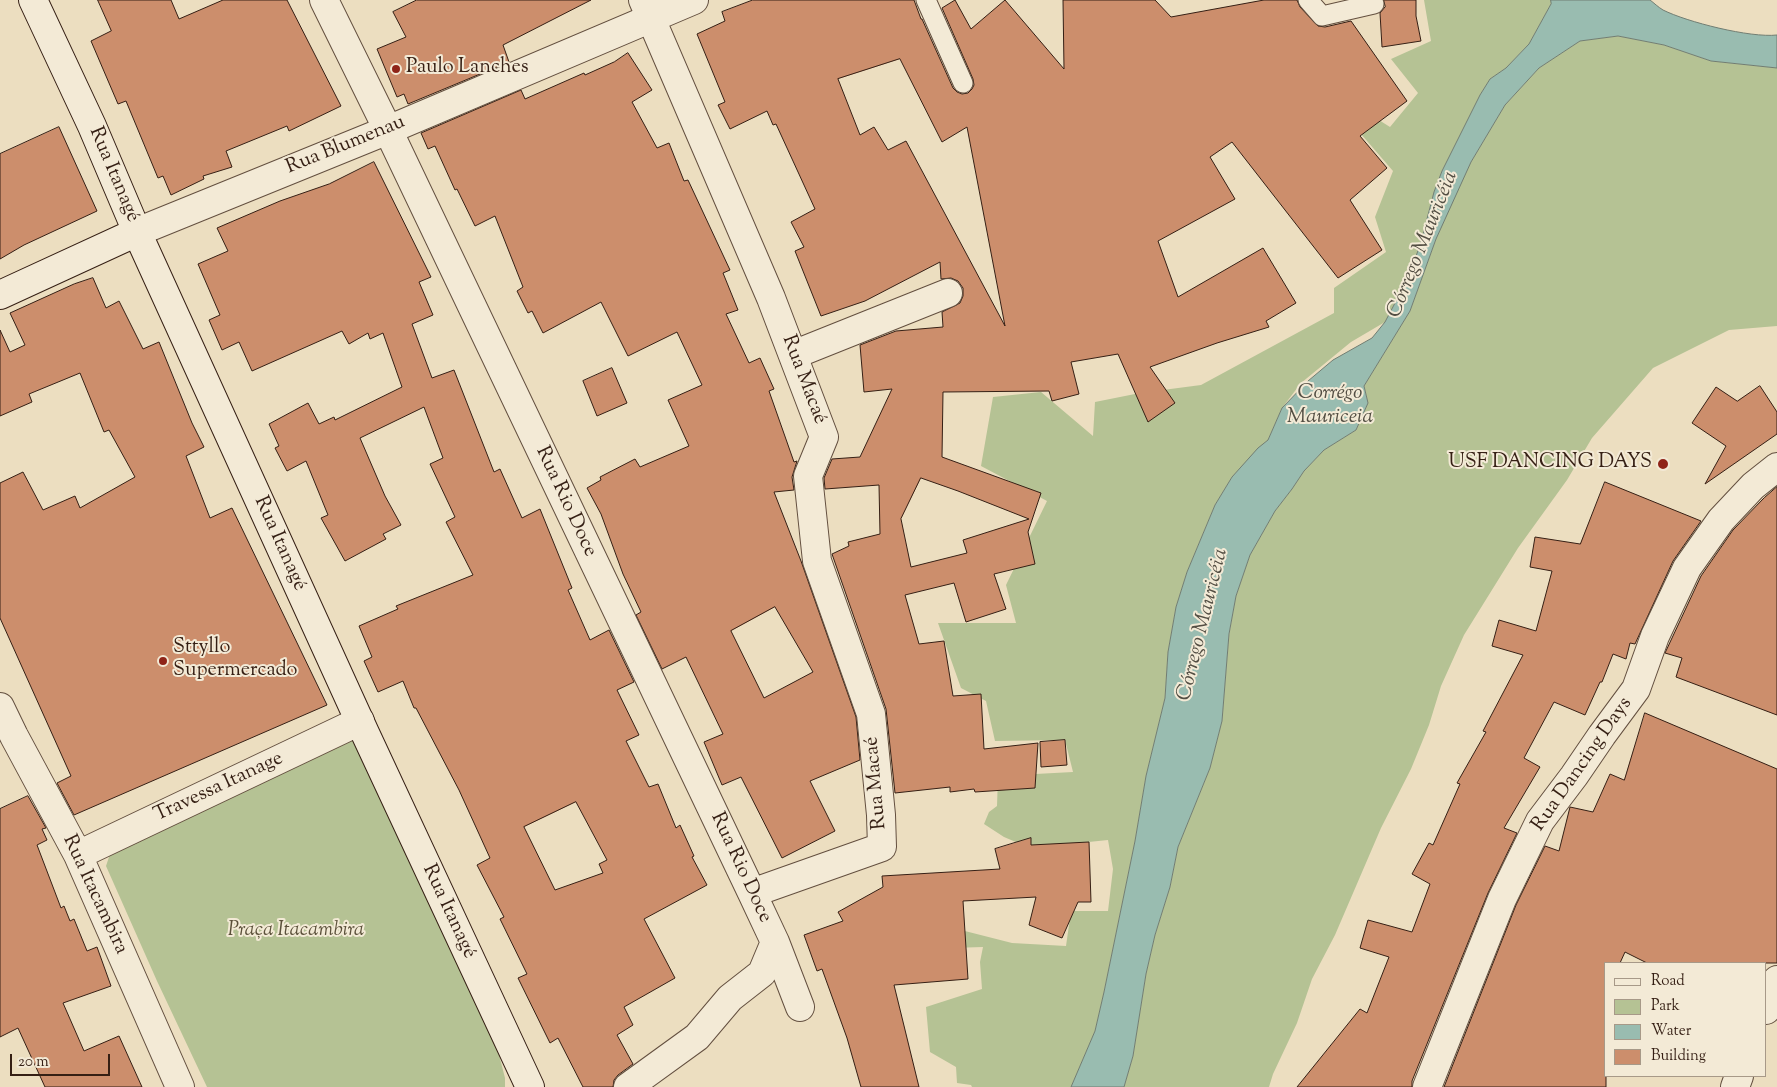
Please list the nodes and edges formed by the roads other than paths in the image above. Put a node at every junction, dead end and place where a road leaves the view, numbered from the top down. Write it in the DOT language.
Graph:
graph roads {
  1 [pos="33,0"];
  2 [pos="324,0"];
  3 [pos="694,0"];
  4 [pos="926,0"];
  5 [pos="1308,0"];
  6 [pos="1374,4"];
  7 [pos="647,8"];
  8 [pos="963,83"];
  9 [pos="388,130"];
  10 [pos="137,232"];
  11 [pos="948,293"];
  12 [pos="0,295"];
  13 [pos="793,355"];
  14 [pos="1777,467"];
  15 [pos="0,707"];
  16 [pos="360,721"];
  17 [pos="78,855"];
  18 [pos="752,893"];
  19 [pos="775,942"];
  20 [pos="1777,980"];
  21 [pos="800,1007"];
  22 [pos="1767,1007"];
  23 [pos="180,1087"];
  24 [pos="530,1087"];
  25 [pos="628,1087"];
  26 [pos="1427,1087"];
  1 -- 10 [label="street, Rua Itanagé"];
  2 -- 9 [label="street, Rua Rio Doce"];
  3 -- 7 [label="street, Rua Blumenau"];
  4 -- 8 [label="lane"];
  5 -- 6 [label="lane"];
  7 -- 9 [label="street, Rua Blumenau"];
  7 -- 13 [label="street, Rua Macaé"];
  9 -- 10 [label="street, Rua Blumenau"];
  9 -- 18 [label="street, Rua Rio Doce"];
  10 -- 12 [label="street, Rua Blumenau"];
  10 -- 16 [label="street, Rua Itanagé"];
  11 -- 13 [label="street"];
  13 -- 18 [label="street, Rua Macaé"];
  14 -- 26 [label="street, Rua Dancing Days"];
  15 -- 17 [label="street, Rua Itacambira"];
  16 -- 17 [label="street, Travessa Itanage"];
  16 -- 24 [label="street, Rua Itanagé"];
  17 -- 23 [label="street, Rua Itacambira"];
  18 -- 19 [label="street, Rua Rio Doce"];
  19 -- 21 [label="street, Rua Rio Doce"];
  19 -- 25 [label="street"];
  20 -- 22 [label="street"];
}
